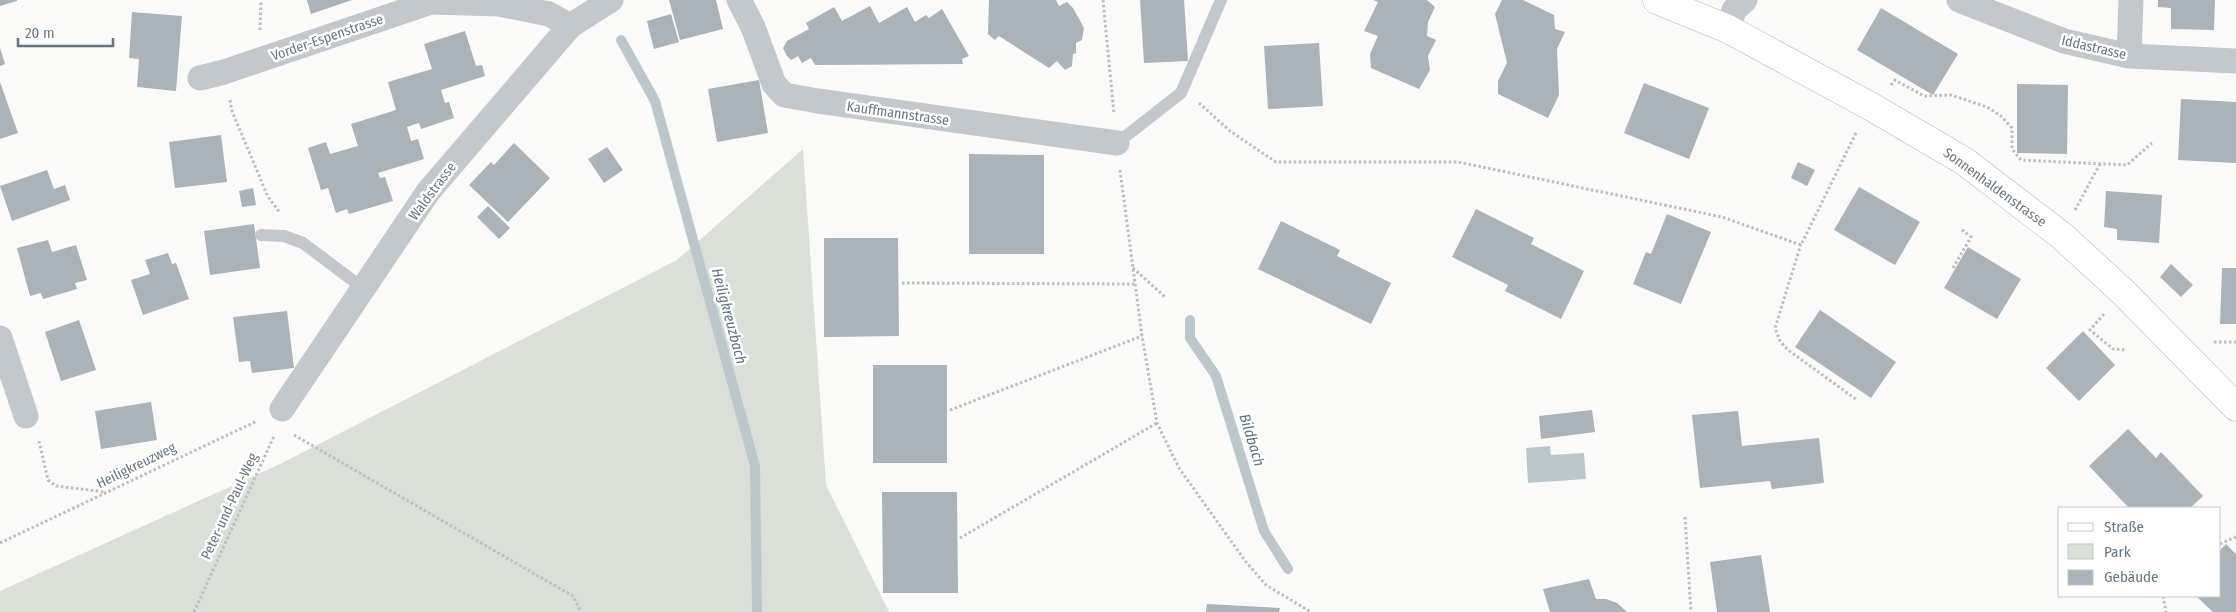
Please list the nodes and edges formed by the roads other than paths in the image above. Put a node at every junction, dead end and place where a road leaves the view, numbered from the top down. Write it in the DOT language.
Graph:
graph roads {
  1 [pos="611,0"];
  2 [pos="739,0"];
  3 [pos="1221,0"];
  4 [pos="1657,0"];
  5 [pos="1745,0"];
  6 [pos="1959,0"];
  7 [pos="2131,0"];
  8 [pos="570,26"];
  9 [pos="1728,29"];
  10 [pos="2129,56"];
  11 [pos="2236,61"];
  12 [pos="200,78"];
  13 [pos="1117,143"];
  14 [pos="261,235"];
  15 [pos="364,289"];
  16 [pos="0,338"];
  17 [pos="2236,407"];
  18 [pos="26,416"];
  19 [pos="280,417"];
  1 -- 8 [label="street, Waldstrasse"];
  2 -- 13 [label="street, Kauffmannstrasse"];
  3 -- 13 [label="lane"];
  4 -- 9 [label="street, Sonnenhaldenstrasse"];
  5 -- 9 [label="street"];
  6 -- 10 [label="street, Iddastrasse"];
  7 -- 10 [label="street"];
  8 -- 12 [label="street, Vorder-Espenstrasse"];
  8 -- 15 [label="street, Waldstrasse"];
  9 -- 17 [label="street, Sonnenhaldenstrasse"];
  10 -- 11 [label="street, Iddastrasse"];
  14 -- 15 [label="lane"];
  15 -- 19 [label="street, Waldstrasse"];
  16 -- 18 [label="street"];
}
